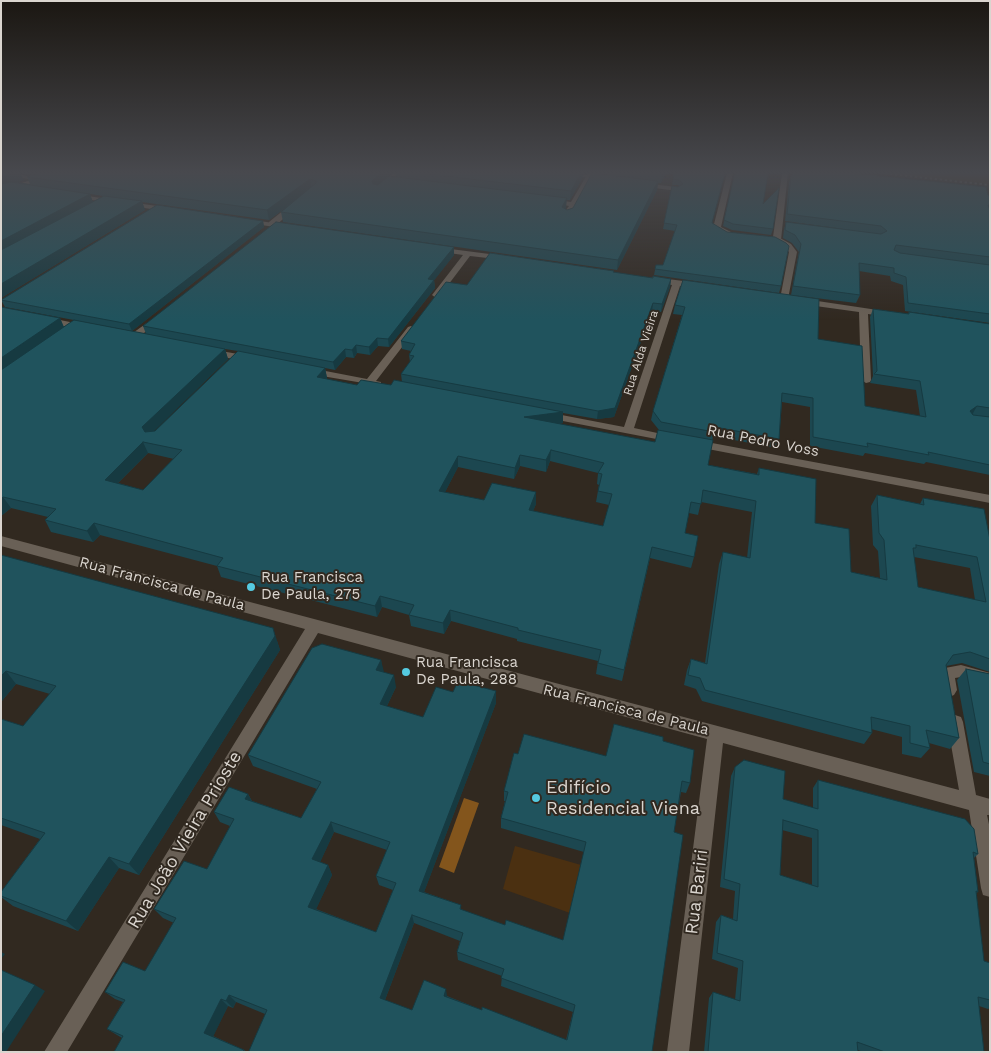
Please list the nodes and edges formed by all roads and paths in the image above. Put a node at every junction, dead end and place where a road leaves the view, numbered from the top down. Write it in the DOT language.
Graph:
graph roads {
  1 [pos="256,222"];
  2 [pos="277,222"];
  3 [pos="718,222"];
  4 [pos="274,225"];
  5 [pos="779,225"];
  6 [pos="789,226"];
  7 [pos="295,228"];
  8 [pos="738,235"];
  9 [pos="262,236"];
  10 [pos="748,236"];
  11 [pos="777,240"];
  12 [pos="430,248"];
  13 [pos="468,254"];
  14 [pos="512,259"];
  15 [pos="640,278"];
  16 [pos="678,284"];
  17 [pos="706,288"];
  18 [pos="774,297"];
  19 [pos="784,299"];
  20 [pos="432,301"];
  21 [pos="863,310"];
  22 [pos="162,314"];
  23 [pos="893,314"];
  24 [pos="35,318"];
  25 [pos="415,323"];
  26 [pos="76,326"];
  27 [pos="94,330"];
  28 [pos="61,337"];
  29 [pos="152,341"];
  30 [pos="200,350"];
  31 [pos="257,361"];
  32 [pos="295,368"];
  33 [pos="866,380"];
  34 [pos="370,382"];
  35 [pos="389,386"];
  36 [pos="535,413"];
  37 [pos="628,431"];
  38 [pos="990,499"];
  39 [pos="1,541"];
  40 [pos="314,627"];
  41 [pos="990,679"];
  42 [pos="716,733"];
  43 [pos="979,804"];
  44 [pos="990,888"];
  45 [pos="54,1052"];
  46 [pos="678,1052"];
  1 -- 4 [label="street"];
  2 -- 4 [label="street"];
  3 -- 8 [label="street"];
  4 -- 7 [label="street"];
  4 -- 9 [label="street"];
  5 -- 6 [label="street"];
  5 -- 11 [label="street"];
  10 -- 11 [label="street"];
  11 -- 19 [label="street"];
  12 -- 13 [label="street"];
  13 -- 14 [label="street"];
  13 -- 20 [label="street"];
  15 -- 16 [label="street"];
  16 -- 17 [label="street"];
  16 -- 37 [label="street, Rua Alda Vieira"];
  18 -- 19 [label="street"];
  19 -- 21 [label="street"];
  21 -- 23 [label="street"];
  21 -- 33 [label="street"];
  22 -- 29 [label="street"];
  24 -- 26 [label="street"];
  25 -- 34 [label="street"];
  26 -- 27 [label="street"];
  26 -- 28 [label="street"];
  30 -- 31 [label="street"];
  32 -- 34 [label="street"];
  34 -- 35 [label="street"];
  36 -- 37 [label="street, Rua Pedro Voss"];
  37 -- 38 [label="street, Rua Pedro Voss"];
  39 -- 40 [label="street, Rua Francisca de Paula"];
  40 -- 42 [label="street, Rua Francisca de Paula"];
  40 -- 45 [label="street, Rua João Vieira Prioste"];
  41 -- 43 [label="street"];
  42 -- 43 [label="street, Rua Francisca de Paula"];
  42 -- 46 [label="street, Rua Bariri"];
  43 -- 44 [label="street"];
}
